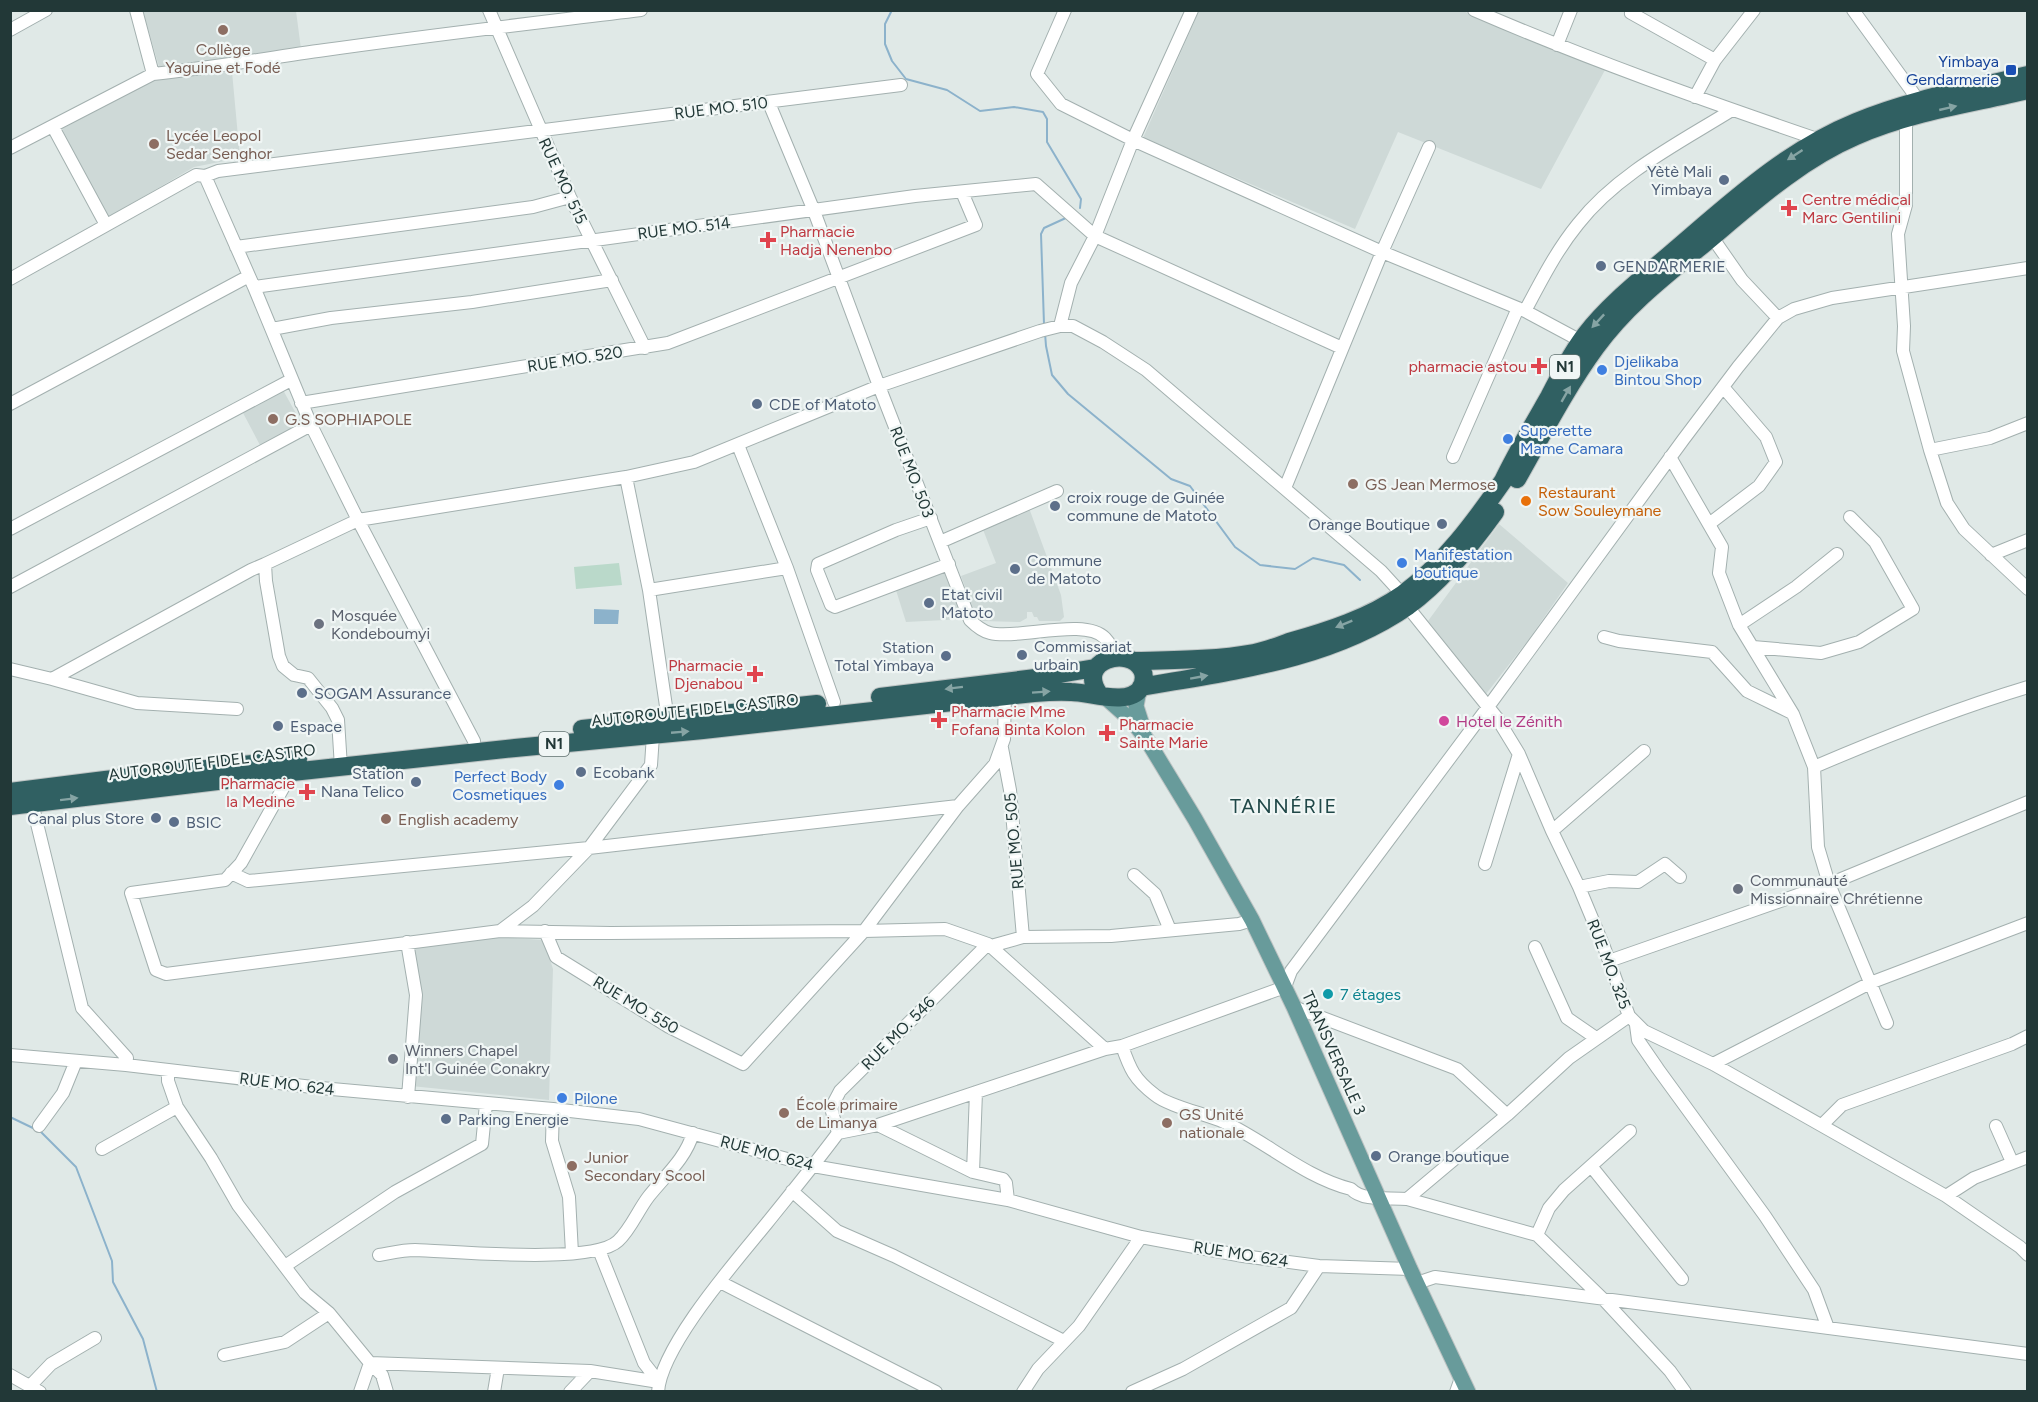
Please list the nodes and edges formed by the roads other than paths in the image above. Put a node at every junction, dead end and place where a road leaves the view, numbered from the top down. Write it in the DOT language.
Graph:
graph roads {
  1 [pos="46,10"];
  2 [pos="136,10"];
  3 [pos="489,10"];
  4 [pos="641,10"];
  5 [pos="1065,10"];
  6 [pos="1192,10"];
  7 [pos="1474,10"];
  8 [pos="1572,10"];
  9 [pos="1632,10"];
  10 [pos="1754,10"];
  11 [pos="1853,10"];
  12 [pos="496,27"];
  13 [pos="10,30"];
  14 [pos="1557,45"];
  15 [pos="1715,60"];
  16 [pos="153,74"];
  17 [pos="2028,75"];
  18 [pos="901,85"];
  19 [pos="2028,90"];
  20 [pos="1695,97"];
  21 [pos="1919,101"];
  22 [pos="769,103"];
  23 [pos="1732,110"];
  24 [pos="1906,119"];
  25 [pos="53,126"];
  26 [pos="540,130"];
  27 [pos="1133,140"];
  28 [pos="1820,140"];
  29 [pos="1429,147"];
  30 [pos="10,148"];
  31 [pos="205,176"];
  32 [pos="962,192"];
  33 [pos="570,197"];
  34 [pos="814,211"];
  35 [pos="106,225"];
  36 [pos="1095,236"];
  37 [pos="1712,237"];
  38 [pos="591,239"];
  39 [pos="236,247"];
  40 [pos="1382,252"];
  41 [pos="2028,268"];
  42 [pos="839,278"];
  43 [pos="10,279"];
  44 [pos="612,280"];
  45 [pos="252,282"];
  46 [pos="1901,287"];
  47 [pos="1522,309"];
  48 [pos="1778,318"];
  49 [pos="1050,328"];
  50 [pos="272,329"];
  51 [pos="1581,341"];
  52 [pos="645,348"];
  53 [pos="1342,348"];
  54 [pos="291,380"];
  55 [pos="879,386"];
  56 [pos="1723,387"];
  57 [pos="301,403"];
  58 [pos="10,404"];
  59 [pos="2028,423"];
  60 [pos="311,425"];
  61 [pos="738,444"];
  62 [pos="1930,450"];
  63 [pos="1453,458"];
  64 [pos="1670,458"];
  65 [pos="626,477"];
  66 [pos="1285,488"];
  67 [pos="1057,491"];
  68 [pos="931,518"];
  69 [pos="1850,518"];
  70 [pos="358,520"];
  71 [pos="1709,524"];
  72 [pos="10,529"];
  73 [pos="2028,540"];
  74 [pos="940,542"];
  75 [pos="1837,554"];
  76 [pos="1991,555"];
  77 [pos="266,564"];
  78 [pos="949,564"];
  79 [pos="787,568"];
  80 [pos="10,587"];
  81 [pos="2028,589"];
  82 [pos="649,590"];
  83 [pos="1405,600"];
  84 [pos="1739,625"];
  85 [pos="1604,637"];
  86 [pos="1753,647"];
  87 [pos="1115,658"];
  88 [pos="1135,661"];
  89 [pos="1095,668"];
  90 [pos="10,669"];
  91 [pos="52,679"];
  92 [pos="2028,687"];
  93 [pos="1005,689"];
  94 [pos="1140,689"];
  95 [pos="1102,696"];
  96 [pos="834,702"];
  97 [pos="1488,707"];
  98 [pos="237,709"];
  99 [pos="1793,714"];
  100 [pos="668,720"];
  101 [pos="653,735"];
  102 [pos="1147,740"];
  103 [pos="474,741"];
  104 [pos="1002,746"];
  105 [pos="1644,751"];
  106 [pos="1519,754"];
  107 [pos="340,761"];
  108 [pos="1814,767"];
  109 [pos="292,772"];
  110 [pos="10,792"];
  111 [pos="2028,802"];
  112 [pos="32,803"];
  113 [pos="10,806"];
  114 [pos="958,806"];
  115 [pos="1552,831"];
  116 [pos="589,848"];
  117 [pos="1485,864"];
  118 [pos="231,873"];
  119 [pos="1134,875"];
  120 [pos="1680,877"];
  121 [pos="1829,884"];
  122 [pos="1580,887"];
  123 [pos="533,906"];
  124 [pos="1252,920"];
  125 [pos="2028,923"];
  126 [pos="1170,930"];
  127 [pos="500,931"];
  128 [pos="531,931"];
  129 [pos="545,931"];
  130 [pos="864,931"];
  131 [pos="1023,937"];
  132 [pos="407,942"];
  133 [pos="990,945"];
  134 [pos="1535,947"];
  135 [pos="1610,961"];
  136 [pos="1870,982"];
  137 [pos="1285,987"];
  138 [pos="1294,1007"];
  139 [pos="1632,1020"];
  140 [pos="1887,1023"];
  141 [pos="2028,1036"];
  142 [pos="1596,1038"];
  143 [pos="1122,1046"];
  144 [pos="1105,1049"];
  145 [pos="10,1055"];
  146 [pos="76,1061"];
  147 [pos="1713,1064"];
  148 [pos="126,1065"];
  149 [pos="168,1070"];
  150 [pos="976,1092"];
  151 [pos="408,1097"];
  152 [pos="486,1104"];
  153 [pos="177,1107"];
  154 [pos="553,1109"];
  155 [pos="1507,1115"];
  156 [pos="878,1125"];
  157 [pos="1822,1125"];
  158 [pos="39,1126"];
  159 [pos="1996,1126"];
  160 [pos="1630,1131"];
  161 [pos="693,1133"];
  162 [pos="837,1133"];
  163 [pos="102,1149"];
  164 [pos="2028,1157"];
  165 [pos="2012,1162"];
  166 [pos="813,1166"];
  167 [pos="1591,1166"];
  168 [pos="973,1172"];
  169 [pos="792,1191"];
  170 [pos="1946,1196"];
  171 [pos="1379,1199"];
  172 [pos="1407,1199"];
  173 [pos="1008,1200"];
  174 [pos="1536,1235"];
  175 [pos="1141,1237"];
  176 [pos="599,1250"];
  177 [pos="572,1253"];
  178 [pos="379,1255"];
  179 [pos="2028,1255"];
  180 [pos="285,1266"];
  181 [pos="1319,1266"];
  182 [pos="1414,1276"];
  183 [pos="1682,1279"];
  184 [pos="720,1282"];
  185 [pos="1605,1301"];
  186 [pos="329,1313"];
  187 [pos="1828,1328"];
  188 [pos="95,1338"];
  189 [pos="1064,1341"];
  190 [pos="2028,1354"];
  191 [pos="224,1355"];
  192 [pos="370,1363"];
  193 [pos="498,1368"];
  194 [pos="590,1371"];
  195 [pos="10,1375"];
  196 [pos="658,1387"];
  197 [pos="1462,1387"];
  198 [pos="35,1389"];
  199 [pos="360,1392"];
  200 [pos="387,1392"];
  201 [pos="494,1392"];
  202 [pos="570,1392"];
  203 [pos="936,1392"];
  204 [pos="1023,1392"];
  205 [pos="1132,1392"];
  206 [pos="1685,1392"];
  1 -- 13 [label="street"];
  2 -- 16 [label="street"];
  3 -- 12 [label="street, RUE MO. 515"];
  4 -- 12 [label="street"];
  5 -- 27 [label="street"];
  6 -- 27 [label="street"];
  7 -- 14 [label="street"];
  8 -- 14 [label="street"];
  9 -- 15 [label="street"];
  10 -- 15 [label="street"];
  11 -- 21 [label="street"];
  12 -- 16 [label="street"];
  12 -- 26 [label="street, RUE MO. 515"];
  14 -- 20 [label="street"];
  15 -- 20 [label="street"];
  16 -- 25 [label="street"];
  17 -- 21 [label="highway, N1"];
  18 -- 22 [label="street, RUE MO. 510"];
  24 -- 19 [label="highway, N1, one-way"];
  20 -- 23 [label="street"];
  21 -- 28 [label="highway, N1"];
  22 -- 26 [label="street, RUE MO. 510"];
  22 -- 34 [label="street, RUE MO. 503"];
  23 -- 28 [label="street"];
  23 -- 47 [label="street"];
  24 -- 37 [label="highway, N1"];
  24 -- 46 [label="street"];
  25 -- 30 [label="street"];
  25 -- 35 [label="street"];
  26 -- 31 [label="street, RUE MO. 510"];
  26 -- 33 [label="street, RUE MO. 515"];
  27 -- 36 [label="street"];
  27 -- 40 [label="street"];
  28 -- 51 [label="highway, N1, one-way"];
  29 -- 40 [label="street"];
  31 -- 35 [label="street, RUE MO. 510"];
  31 -- 39 [label="street"];
  32 -- 34 [label="street, RUE MO. 514"];
  32 -- 36 [label="street, RUE MO. 514"];
  32 -- 42 [label="street, RUE MO. 520"];
  33 -- 38 [label="street, RUE MO. 515"];
  33 -- 39 [label="street"];
  34 -- 38 [label="street, RUE MO. 514"];
  34 -- 42 [label="street, RUE MO. 503"];
  35 -- 43 [label="street, RUE MO. 510"];
  36 -- 49 [label="street"];
  36 -- 53 [label="street, RUE MO. 514"];
  37 -- 48 [label="street"];
  83 -- 37 [label="highway, N1, one-way"];
  38 -- 44 [label="street, RUE MO. 515"];
  38 -- 45 [label="street, RUE MO. 514"];
  39 -- 45 [label="street"];
  40 -- 47 [label="street"];
  40 -- 53 [label="street"];
  41 -- 46 [label="street"];
  42 -- 52 [label="street, RUE MO. 520"];
  42 -- 55 [label="street, RUE MO. 503"];
  44 -- 50 [label="street"];
  44 -- 52 [label="street, RUE MO. 515"];
  45 -- 50 [label="street"];
  45 -- 58 [label="street"];
  46 -- 48 [label="street"];
  46 -- 62 [label="street"];
  47 -- 51 [label="street"];
  47 -- 63 [label="street"];
  48 -- 56 [label="street"];
  49 -- 55 [label="street"];
  49 -- 66 [label="street, RUE MO. 325"];
  50 -- 54 [label="street"];
  51 -- 83 [label="highway, N1"];
  52 -- 57 [label="street, RUE MO. 520"];
  53 -- 66 [label="street"];
  54 -- 57 [label="street"];
  54 -- 72 [label="street"];
  55 -- 61 [label="street"];
  55 -- 68 [label="street, RUE MO. 503"];
  56 -- 64 [label="street"];
  56 -- 71 [label="street"];
  57 -- 60 [label="street"];
  59 -- 62 [label="street"];
  60 -- 70 [label="street"];
  60 -- 80 [label="street"];
  61 -- 65 [label="street"];
  61 -- 79 [label="street"];
  62 -- 76 [label="street"];
  64 -- 71 [label="street"];
  64 -- 97 [label="street"];
  65 -- 70 [label="street"];
  65 -- 82 [label="street"];
  66 -- 83 [label="street, RUE MO. 325"];
  67 -- 74 [label="street"];
  68 -- 74 [label="street, RUE MO. 503"];
  68 -- 78 [label="street"];
  69 -- 86 [label="street"];
  70 -- 77 [label="street"];
  70 -- 103 [label="street"];
  71 -- 84 [label="street"];
  73 -- 76 [label="street"];
  74 -- 78 [label="street, RUE MO. 503"];
  75 -- 84 [label="street"];
  76 -- 81 [label="street"];
  77 -- 91 [label="street"];
  77 -- 107 [label="street"];
  78 -- 87 [label="street, RUE MO. 503"];
  79 -- 82 [label="street"];
  79 -- 96 [label="street"];
  82 -- 100 [label="street"];
  83 -- 88 [label="highway, N1, one-way"];
  94 -- 83 [label="highway, N1, one-way"];
  83 -- 97 [label="street, RUE MO. 325"];
  84 -- 86 [label="street"];
  85 -- 99 [label="street"];
  86 -- 99 [label="street"];
  87 -- 88 [label="highway"];
  87 -- 89 [label="highway"];
  88 -- 94 [label="highway"];
  89 -- 93 [label="highway, AUTOROUTE FIDEL CASTRO / N1"];
  89 -- 95 [label="highway"];
  90 -- 91 [label="street"];
  91 -- 98 [label="street"];
  92 -- 108 [label="street"];
  93 -- 95 [label="highway, AUTOROUTE FIDEL CASTRO / N1, one-way"];
  93 -- 96 [label="highway, AUTOROUTE FIDEL CASTRO / N1, one-way"];
  101 -- 93 [label="highway, AUTOROUTE FIDEL CASTRO / N1, one-way"];
  93 -- 104 [label="street"];
  94 -- 95 [label="highway"];
  94 -- 102 [label="main road, TRANSVERSALE 3"];
  95 -- 102 [label="main road, TRANSVERSALE 3"];
  96 -- 100 [label="highway, AUTOROUTE FIDEL CASTRO / N1"];
  97 -- 106 [label="street, RUE MO. 325"];
  97 -- 137 [label="street"];
  99 -- 108 [label="street"];
  100 -- 103 [label="highway, AUTOROUTE FIDEL CASTRO / N1"];
  101 -- 107 [label="highway, AUTOROUTE FIDEL CASTRO / N1"];
  101 -- 116 [label="street"];
  102 -- 124 [label="main road, TRANSVERSALE 3"];
  103 -- 107 [label="highway, AUTOROUTE FIDEL CASTRO / N1"];
  104 -- 114 [label="street"];
  104 -- 131 [label="street, RUE MO. 505"];
  105 -- 115 [label="street"];
  106 -- 115 [label="street, RUE MO. 325"];
  106 -- 117 [label="street"];
  107 -- 109 [label="highway, AUTOROUTE FIDEL CASTRO / N1"];
  107 -- 110 [label="highway, AUTOROUTE FIDEL CASTRO / N1"];
  108 -- 121 [label="street"];
  112 -- 109 [label="highway, AUTOROUTE FIDEL CASTRO / N1, one-way"];
  109 -- 118 [label="street"];
  111 -- 121 [label="street"];
  112 -- 113 [label="highway, AUTOROUTE FIDEL CASTRO / N1"];
  112 -- 148 [label="street"];
  114 -- 116 [label="street"];
  114 -- 130 [label="street"];
  115 -- 122 [label="street, RUE MO. 325"];
  116 -- 118 [label="street"];
  116 -- 123 [label="street"];
  118 -- 132 [label="street"];
  119 -- 126 [label="street"];
  120 -- 122 [label="street"];
  121 -- 135 [label="street"];
  121 -- 136 [label="street"];
  122 -- 135 [label="street, RUE MO. 325"];
  123 -- 127 [label="street"];
  123 -- 128 [label="street"];
  124 -- 126 [label="street"];
  124 -- 137 [label="main road, TRANSVERSALE 3"];
  125 -- 136 [label="street"];
  126 -- 131 [label="street"];
  127 -- 128 [label="street"];
  127 -- 132 [label="street"];
  128 -- 129 [label="street"];
  129 -- 130 [label="street"];
  129 -- 130 [label="street, RUE MO. 550"];
  130 -- 133 [label="street"];
  131 -- 133 [label="street"];
  132 -- 151 [label="street"];
  133 -- 144 [label="street"];
  133 -- 162 [label="street, RUE MO. 546"];
  134 -- 142 [label="street"];
  135 -- 139 [label="street, RUE MO. 325"];
  136 -- 140 [label="street"];
  136 -- 147 [label="street"];
  137 -- 138 [label="main road, TRANSVERSALE 3"];
  137 -- 143 [label="street"];
  138 -- 155 [label="street"];
  138 -- 171 [label="main road, TRANSVERSALE 3"];
  139 -- 142 [label="street"];
  139 -- 147 [label="street, RUE MO. 325"];
  139 -- 187 [label="street"];
  141 -- 157 [label="street"];
  142 -- 155 [label="street"];
  143 -- 144 [label="street"];
  143 -- 171 [label="street"];
  144 -- 150 [label="street"];
  145 -- 146 [label="street, RUE MO. 624"];
  146 -- 148 [label="street, RUE MO. 624"];
  146 -- 158 [label="street"];
  147 -- 157 [label="street, RUE MO. 325"];
  148 -- 149 [label="street, RUE MO. 624"];
  149 -- 151 [label="street, RUE MO. 624"];
  149 -- 153 [label="street"];
  150 -- 156 [label="street"];
  150 -- 168 [label="street"];
  151 -- 152 [label="street, RUE MO. 624"];
  152 -- 154 [label="street, RUE MO. 624"];
  152 -- 180 [label="street"];
  153 -- 163 [label="street"];
  153 -- 180 [label="street"];
  154 -- 161 [label="street, RUE MO. 624"];
  154 -- 177 [label="street"];
  155 -- 172 [label="street"];
  156 -- 162 [label="street"];
  156 -- 168 [label="street"];
  157 -- 170 [label="street, RUE MO. 325"];
  159 -- 165 [label="street"];
  160 -- 167 [label="street"];
  161 -- 166 [label="street, RUE MO. 624"];
  161 -- 176 [label="street"];
  162 -- 166 [label="street"];
  164 -- 165 [label="street"];
  165 -- 170 [label="street"];
  166 -- 169 [label="street"];
  166 -- 173 [label="street, RUE MO. 624"];
  167 -- 174 [label="street"];
  167 -- 183 [label="street"];
  168 -- 173 [label="street"];
  169 -- 184 [label="street"];
  169 -- 189 [label="street"];
  170 -- 179 [label="street, RUE MO. 325"];
  171 -- 172 [label="street"];
  171 -- 182 [label="main road, TRANSVERSALE 3"];
  172 -- 174 [label="street"];
  173 -- 175 [label="street, RUE MO. 624"];
  174 -- 185 [label="street"];
  175 -- 181 [label="street, RUE MO. 624"];
  175 -- 189 [label="street"];
  176 -- 177 [label="street"];
  176 -- 196 [label="street"];
  177 -- 178 [label="street"];
  180 -- 186 [label="street"];
  181 -- 182 [label="street, RUE MO. 624"];
  181 -- 205 [label="street"];
  182 -- 185 [label="street, RUE MO. 624"];
  182 -- 197 [label="main road, TRANSVERSALE 3"];
  184 -- 196 [label="street"];
  184 -- 203 [label="street"];
  185 -- 187 [label="street, RUE MO. 624"];
  185 -- 206 [label="street"];
  186 -- 191 [label="street"];
  186 -- 192 [label="street"];
  187 -- 190 [label="street, RUE MO. 624"];
  188 -- 198 [label="street"];
  189 -- 204 [label="street"];
  192 -- 193 [label="street"];
  192 -- 199 [label="street"];
  192 -- 200 [label="street"];
  193 -- 194 [label="street"];
  193 -- 201 [label="street"];
  194 -- 196 [label="street"];
  194 -- 202 [label="street"];
  195 -- 198 [label="street"];
}
